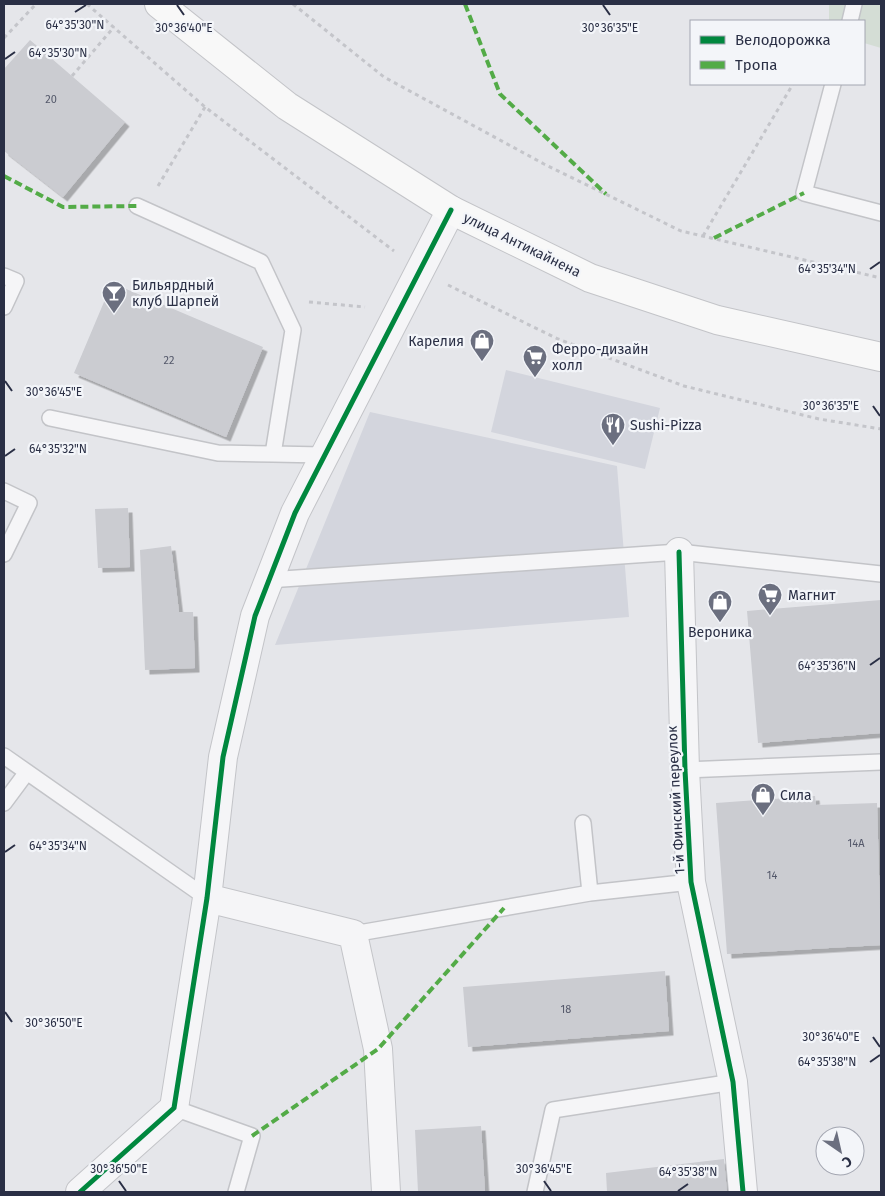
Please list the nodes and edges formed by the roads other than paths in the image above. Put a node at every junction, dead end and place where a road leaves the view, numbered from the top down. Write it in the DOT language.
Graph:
graph roads {
  1 [pos="159,4"];
  2 [pos="854,4"];
  3 [pos="850,20"];
  4 [pos="833,85"];
  5 [pos="137,206"];
  6 [pos="451,210"];
  7 [pos="881,213"];
  8 [pos="4,276"];
  9 [pos="4,306"];
  10 [pos="881,357"];
  11 [pos="50,418"];
  12 [pos="273,454"];
  13 [pos="322,456"];
  14 [pos="4,491"];
  15 [pos="679,552"];
  16 [pos="4,554"];
  17 [pos="881,574"];
  18 [pos="268,580"];
  19 [pos="4,756"];
  20 [pos="881,762"];
  21 [pos="685,770"];
  22 [pos="27,772"];
  23 [pos="4,803"];
  24 [pos="583,823"];
  25 [pos="691,882"];
  26 [pos="590,893"];
  27 [pos="207,898"];
  28 [pos="353,934"];
  29 [pos="733,1082"];
  30 [pos="174,1108"];
  31 [pos="80,1192"];
  32 [pos="236,1192"];
  33 [pos="386,1192"];
  34 [pos="534,1192"];
  35 [pos="743,1192"];
  1 -- 6 [label="main road, улица Антикайнена"];
  2 -- 3 [label="lane"];
  4 -- 7 [label="lane"];
  5 -- 12 [label="lane"];
  6 -- 10 [label="main road, улица Антикайнена"];
  6 -- 13 [label="street"];
  8 -- 9 [label="lane"];
  11 -- 12 [label="lane"];
  12 -- 13 [label="lane"];
  13 -- 18 [label="street"];
  14 -- 16 [label="lane"];
  15 -- 17 [label="lane"];
  15 -- 18 [label="lane"];
  15 -- 21 [label="street, 1-й Финский переулок"];
  18 -- 27 [label="street"];
  19 -- 22 [label="lane"];
  20 -- 21 [label="lane"];
  21 -- 25 [label="street, 1-й Финский переулок"];
  22 -- 23 [label="lane"];
  22 -- 27 [label="lane"];
  24 -- 26 [label="lane"];
  25 -- 26 [label="lane"];
  25 -- 29 [label="street, 1-й Финский переулок"];
  26 -- 28 [label="lane"];
  27 -- 28 [label="street"];
  27 -- 30 [label="street"];
  28 -- 33 [label="street"];
  29 -- 34 [label="lane"];
  29 -- 35 [label="street, 1-й Финский переулок"];
  30 -- 31 [label="street"];
  30 -- 32 [label="lane"];
}
